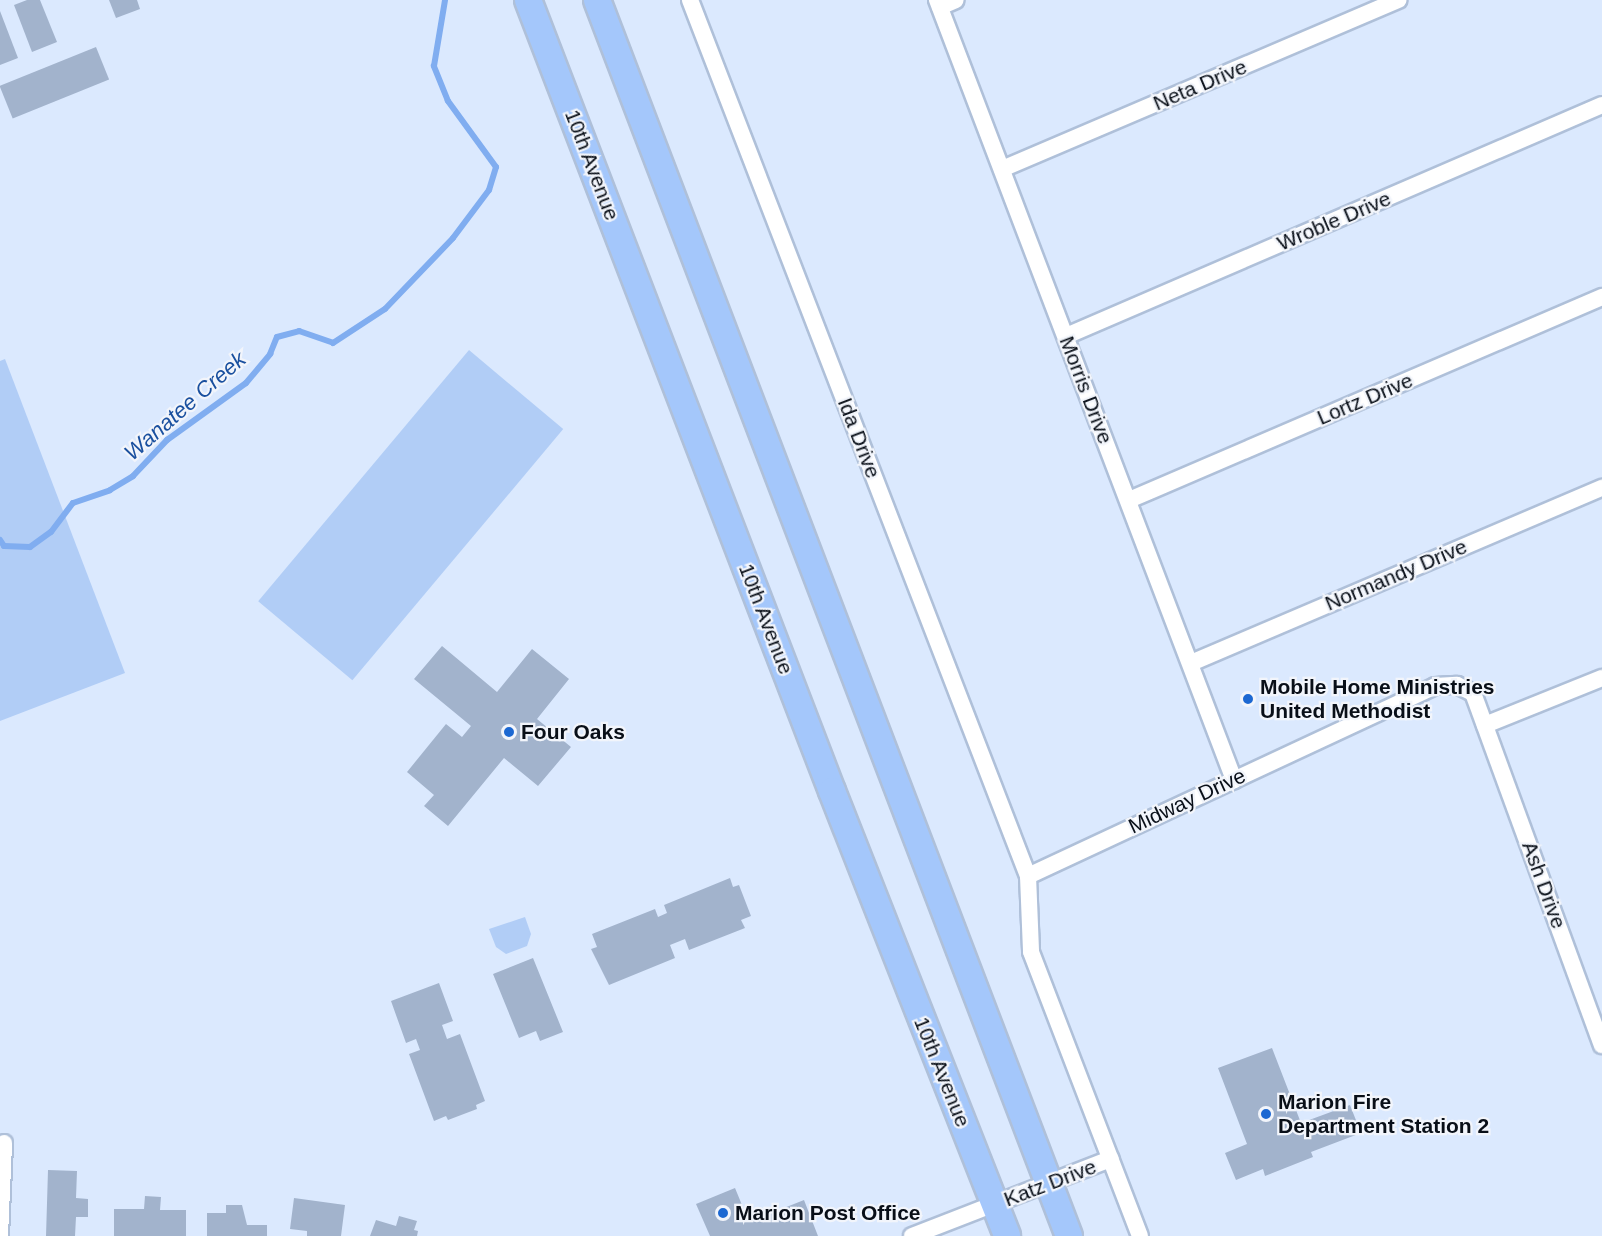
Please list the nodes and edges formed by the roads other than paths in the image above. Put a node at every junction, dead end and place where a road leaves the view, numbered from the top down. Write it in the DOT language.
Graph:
graph roads {
  1 [pos="528,0"];
  2 [pos="597,0"];
  3 [pos="690,0"];
  4 [pos="1398,0"];
  5 [pos="944,2"];
  6 [pos="1602,105"];
  7 [pos="1002,169"];
  8 [pos="1602,297"];
  9 [pos="1066,336"];
  10 [pos="1602,488"];
  11 [pos="1129,500"];
  12 [pos="1191,663"];
  13 [pos="1602,678"];
  14 [pos="1485,725"];
  15 [pos="1234,780"];
  16 [pos="1028,876"];
  17 [pos="1602,1045"];
  18 [pos="4,1143"];
  19 [pos="1111,1159"];
  20 [pos="1048,1184"];
  21 [pos="995,1204"];
  22 [pos="0,1236"];
  23 [pos="912,1236"];
  24 [pos="1007,1236"];
  25 [pos="1069,1236"];
  26 [pos="1140,1236"];
  1 -- 21 [label="main road, 10th Avenue"];
  2 -- 20 [label="main road"];
  3 -- 16 [label="street, Ida Drive"];
  4 -- 7 [label="street, Neta Drive"];
  5 -- 7 [label="street, Morris Drive"];
  6 -- 9 [label="street, Wroble Drive"];
  7 -- 9 [label="street, Morris Drive"];
  8 -- 11 [label="street, Lortz Drive"];
  9 -- 11 [label="street, Morris Drive"];
  10 -- 12 [label="street, Normandy Drive"];
  11 -- 12 [label="street, Morris Drive"];
  12 -- 15 [label="street, Morris Drive"];
  13 -- 14 [label="street"];
  14 -- 15 [label="street, Midway Drive"];
  14 -- 17 [label="street, Ash Drive"];
  15 -- 16 [label="street, Midway Drive"];
  16 -- 19 [label="street"];
  18 -- 22 [label="street"];
  19 -- 20 [label="street, Katz Drive"];
  19 -- 26 [label="street, Katz Drive"];
  20 -- 21 [label="street, Katz Drive"];
  20 -- 25 [label="main road"];
  21 -- 23 [label="street, Katz Drive"];
  21 -- 24 [label="main road, 10th Avenue"];
}
